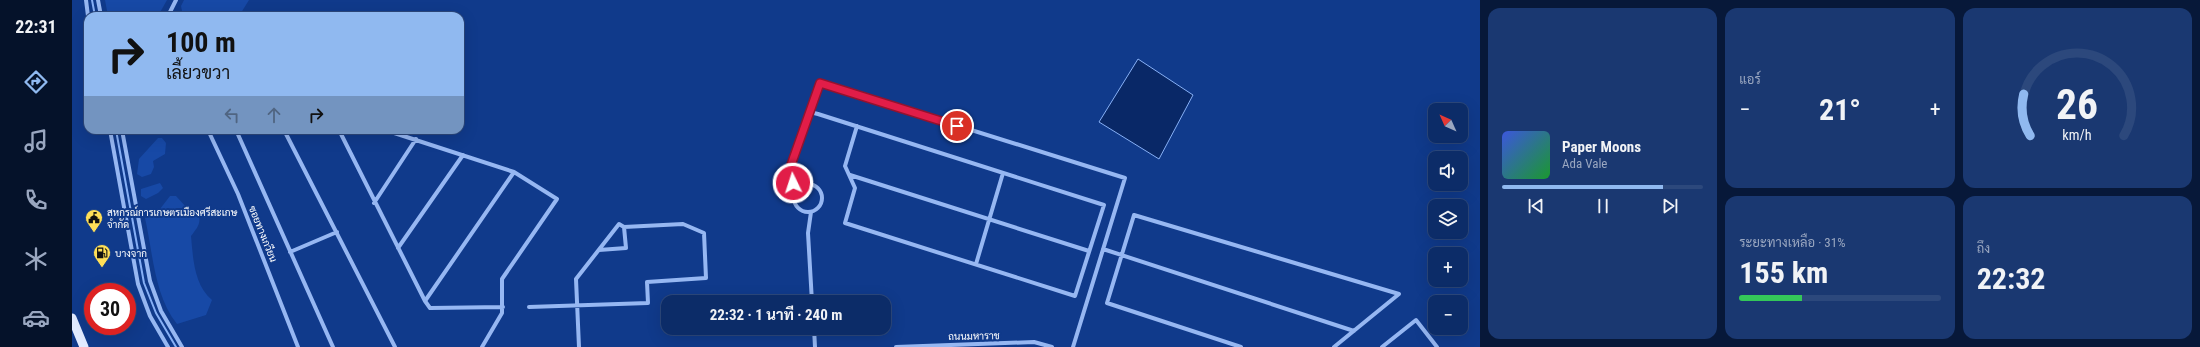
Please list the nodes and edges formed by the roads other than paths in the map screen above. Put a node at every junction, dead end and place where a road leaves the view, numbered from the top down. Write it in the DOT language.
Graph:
graph roads {
  1 [pos="86,0"];
  2 [pos="98,0"];
  3 [pos="176,0"];
  4 [pos="88,12"];
  5 [pos="100,12"];
  6 [pos="170,12"];
  7 [pos="810,112"];
  8 [pos="857,126"];
  9 [pos="111,134"];
  10 [pos="123,134"];
  11 [pos="210,134"];
  12 [pos="238,134"];
  13 [pos="286,134"];
  14 [pos="341,134"];
  15 [pos="399,134"];
  16 [pos="416,139"];
  17 [pos="463,155"];
  18 [pos="514,172"];
  19 [pos="1003,173"];
  20 [pos="850,175"];
  21 [pos="798,189"];
  22 [pos="374,203"];
  23 [pos="811,212"];
  24 [pos="989,219"];
  25 [pos="624,227"];
  26 [pos="337,232"];
  27 [pos="398,248"];
  28 [pos="1103,249"];
  29 [pos="599,250"];
  30 [pos="1089,251"];
  31 [pos="290,252"];
  32 [pos="1121,255"];
  33 [pos="976,264"];
  34 [pos="812,295"];
  35 [pos="425,301"];
  36 [pos="577,305"];
  37 [pos="503,307"];
  38 [pos="529,307"];
  39 [pos="72,318"];
  40 [pos="1354,331"];
  41 [pos="814,335"];
  42 [pos="84,347"];
  43 [pos="168,347"];
  44 [pos="182,347"];
  45 [pos="298,347"];
  46 [pos="333,347"];
  47 [pos="395,347"];
  48 [pos="482,347"];
  49 [pos="579,347"];
  50 [pos="815,347"];
  51 [pos="896,347"];
  52 [pos="1052,347"];
  53 [pos="1073,347"];
  54 [pos="1240,347"];
  55 [pos="1334,347"];
  56 [pos="1382,347"];
  57 [pos="1438,347"];
  1 -- 4 [label="street"];
  2 -- 5 [label="street"];
  3 -- 6 [label="street"];
  7 -- 8 [label="street"];
  7 -- 21 [label="street"];
  7 -- 28 [label="street"];
  8 -- 19 [label="street"];
  8 -- 20 [label="street"];
  9 -- 43 [label="street"];
  10 -- 44 [label="street"];
  11 -- 45 [label="street, ซอยทางเกวียน"];
  12 -- 31 [label="street"];
  13 -- 26 [label="street"];
  14 -- 22 [label="street"];
  15 -- 16 [label="street"];
  16 -- 17 [label="street"];
  16 -- 22 [label="street"];
  17 -- 18 [label="street"];
  17 -- 27 [label="street"];
  18 -- 35 [label="street"];
  18 -- 37 [label="street"];
  19 -- 24 [label="street"];
  19 -- 30 [label="street"];
  20 -- 24 [label="street"];
  20 -- 33 [label="street"];
  21 -- 23 [label="street"];
  21 -- 23 [label="street"];
  22 -- 27 [label="street"];
  23 -- 34 [label="street"];
  24 -- 30 [label="street"];
  24 -- 33 [label="street"];
  25 -- 29 [label="street"];
  25 -- 29 [label="street"];
  25 -- 36 [label="street"];
  26 -- 31 [label="street"];
  26 -- 47 [label="street"];
  27 -- 35 [label="street"];
  28 -- 32 [label="street"];
  28 -- 53 [label="street"];
  29 -- 36 [label="street"];
  30 -- 33 [label="street"];
  31 -- 46 [label="street"];
  32 -- 40 [label="street"];
  32 -- 40 [label="street"];
  32 -- 54 [label="street"];
  35 -- 37 [label="street"];
  36 -- 38 [label="street"];
  36 -- 49 [label="street"];
  37 -- 48 [label="street"];
  39 -- 42 [label="main road"];
  40 -- 55 [label="street"];
  41 -- 50 [label="street"];
  51 -- 52 [label="street, ถนนมหาราช"];
  56 -- 57 [label="street"];
}
